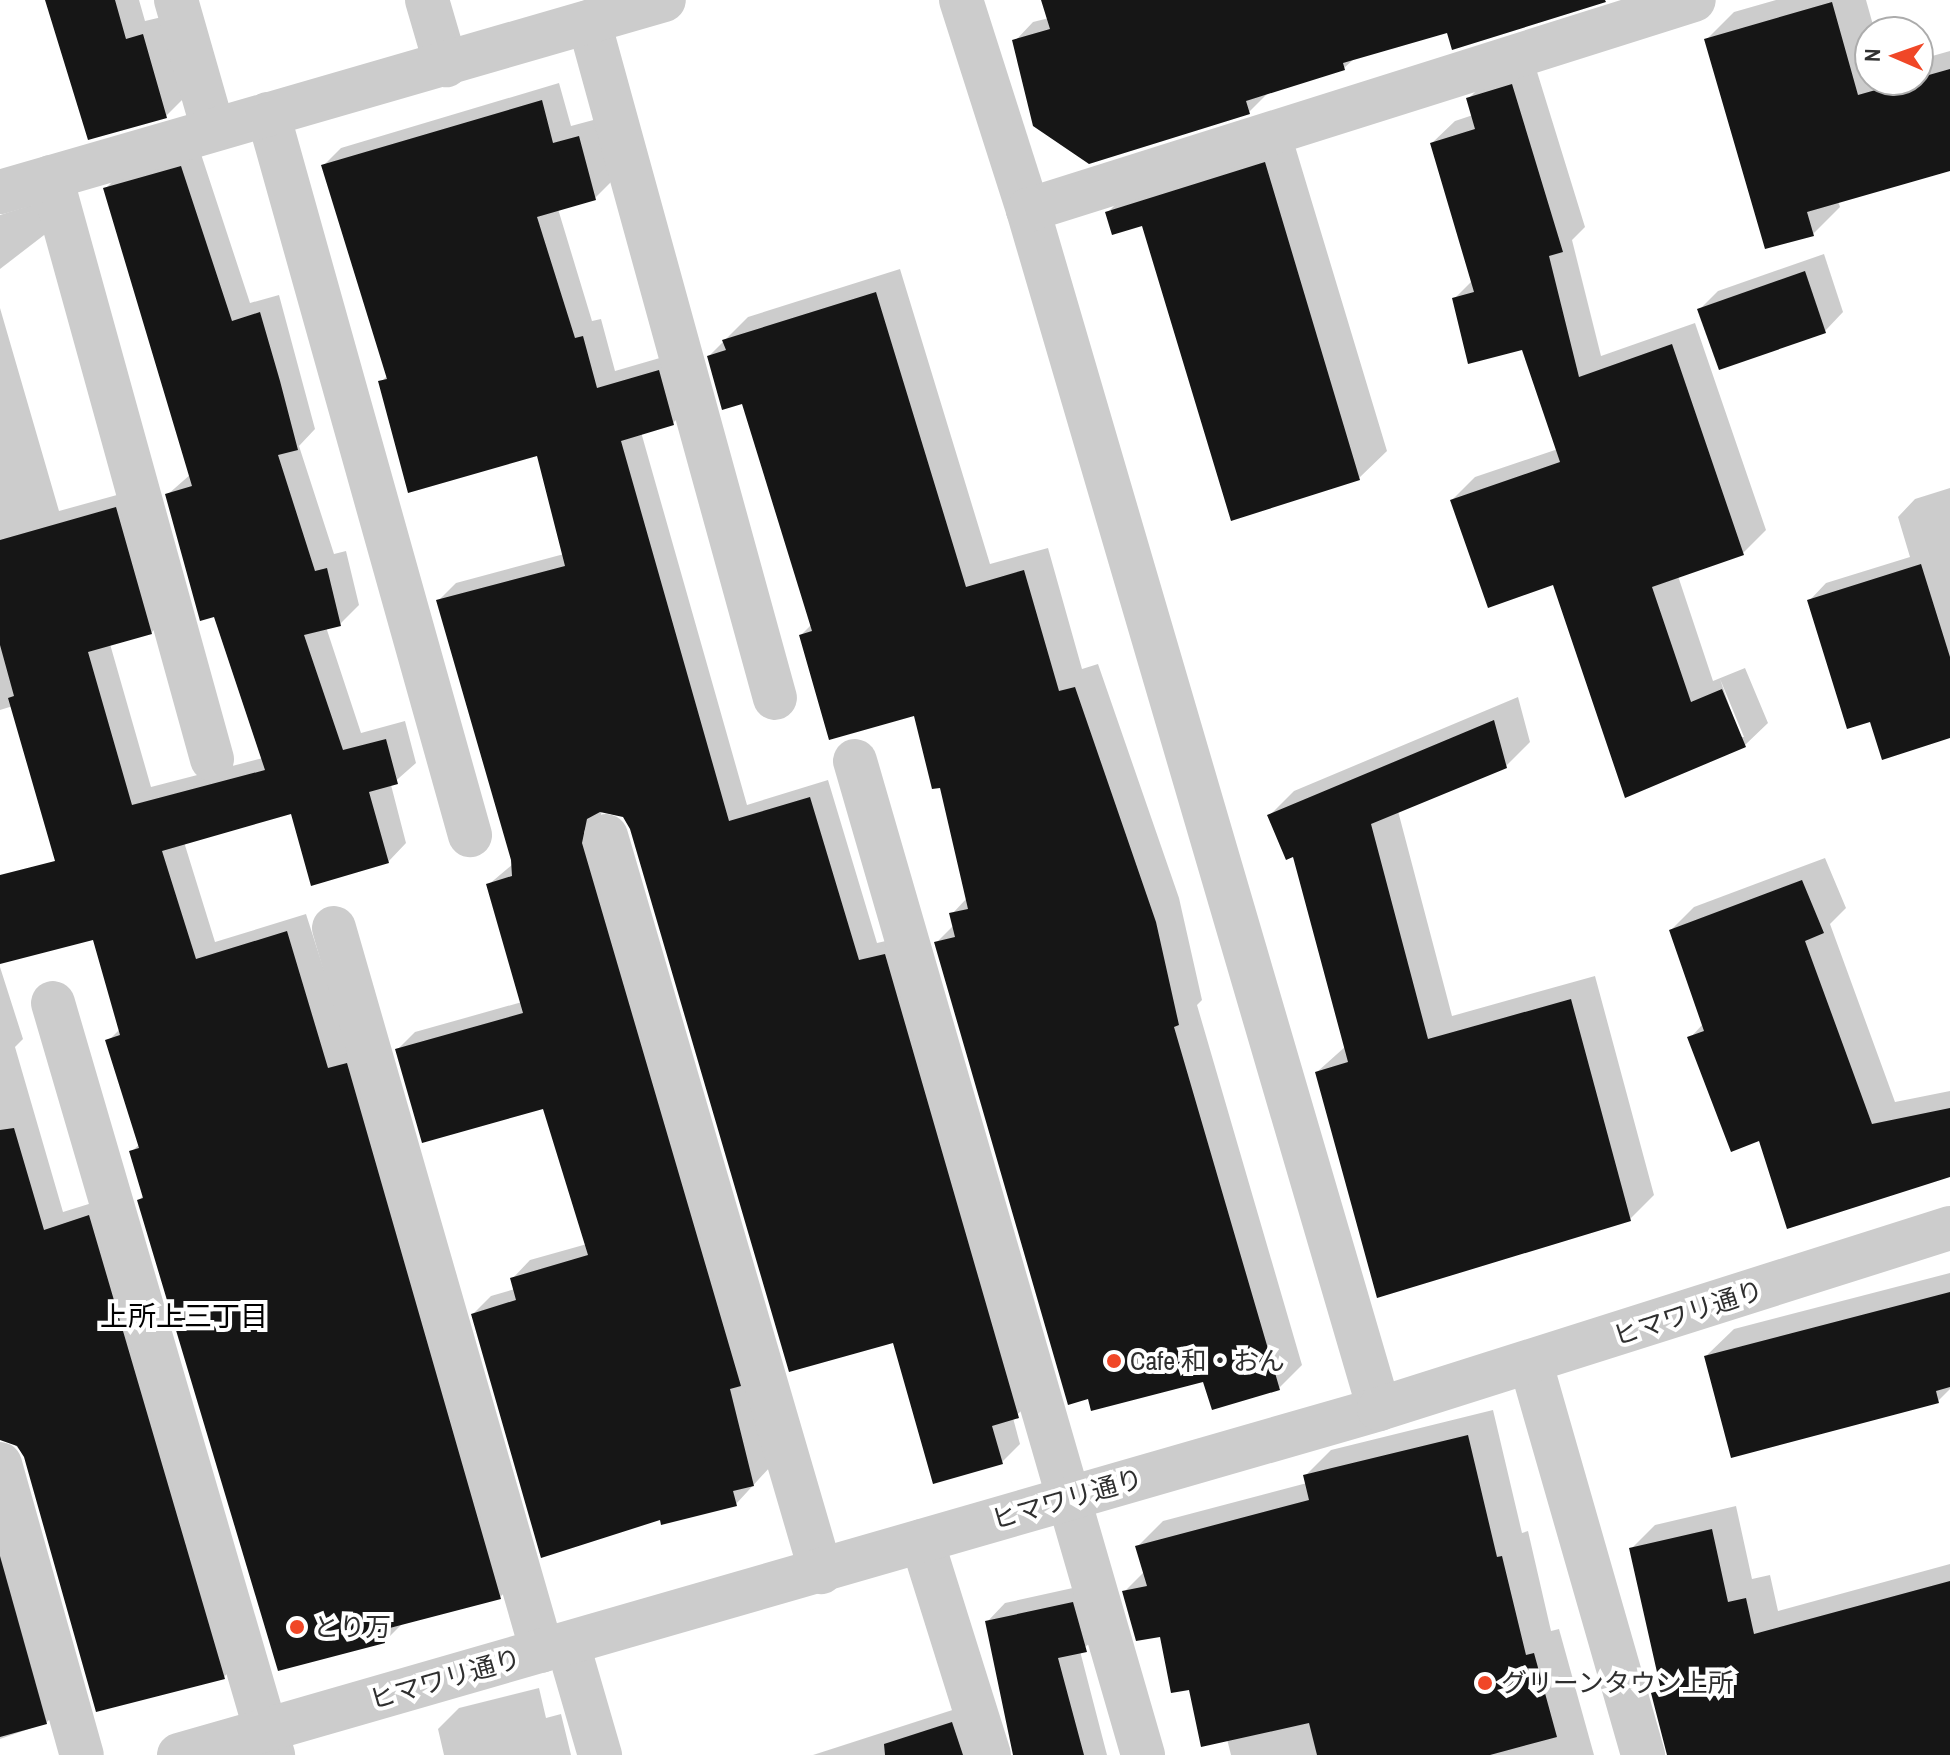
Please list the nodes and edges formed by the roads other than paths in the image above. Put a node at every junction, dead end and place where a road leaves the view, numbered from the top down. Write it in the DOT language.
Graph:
graph roads {
  1 [pos="176,0"];
  2 [pos="427,0"];
  3 [pos="664,0"];
  4 [pos="961,0"];
  5 [pos="1694,0"];
  6 [pos="589,22"];
  7 [pos="446,65"];
  8 [pos="268,114"];
  9 [pos="213,129"];
  10 [pos="51,177"];
  11 [pos="0,192"];
  12 [pos="1028,210"];
  13 [pos="775,698"];
  14 [pos="212,759"];
  15 [pos="855,761"];
  16 [pos="470,835"];
  17 [pos="606,836"];
  18 [pos="334,928"];
  19 [pos="53,1003"];
  20 [pos="1950,1228"];
  21 [pos="1531,1364"];
  22 [pos="1379,1409"];
  23 [pos="0,1464"];
  24 [pos="1068,1499"];
  25 [pos="922,1541"];
  26 [pos="821,1572"];
  27 [pos="555,1648"];
  28 [pos="270,1742"];
  29 [pos="82,1755"];
  30 [pos="179,1755"];
  31 [pos="600,1755"];
  32 [pos="989,1755"];
  33 [pos="1143,1755"];
  34 [pos="1643,1755"];
  1 -- 9 [label="street"];
  2 -- 7 [label="street"];
  3 -- 6 [label="street"];
  4 -- 12 [label="street"];
  5 -- 12 [label="street"];
  6 -- 7 [label="street"];
  6 -- 13 [label="street"];
  7 -- 8 [label="street"];
  8 -- 9 [label="street"];
  8 -- 16 [label="street"];
  9 -- 10 [label="street"];
  10 -- 11 [label="street"];
  10 -- 14 [label="street"];
  12 -- 22 [label="street"];
  15 -- 24 [label="street"];
  17 -- 26 [label="street"];
  18 -- 27 [label="street"];
  19 -- 28 [label="street"];
  20 -- 21 [label="street, ヒマワリ通り"];
  21 -- 22 [label="street, ヒマワリ通り"];
  21 -- 34 [label="street"];
  22 -- 24 [label="street, ヒマワリ通り"];
  23 -- 29 [label="street"];
  24 -- 25 [label="street, ヒマワリ通り"];
  24 -- 33 [label="street"];
  25 -- 26 [label="street, ヒマワリ通り"];
  25 -- 32 [label="street"];
  26 -- 27 [label="street, ヒマワリ通り"];
  27 -- 28 [label="street, ヒマワリ通り"];
  27 -- 31 [label="street"];
  28 -- 30 [label="street, ヒマワリ通り"];
}
